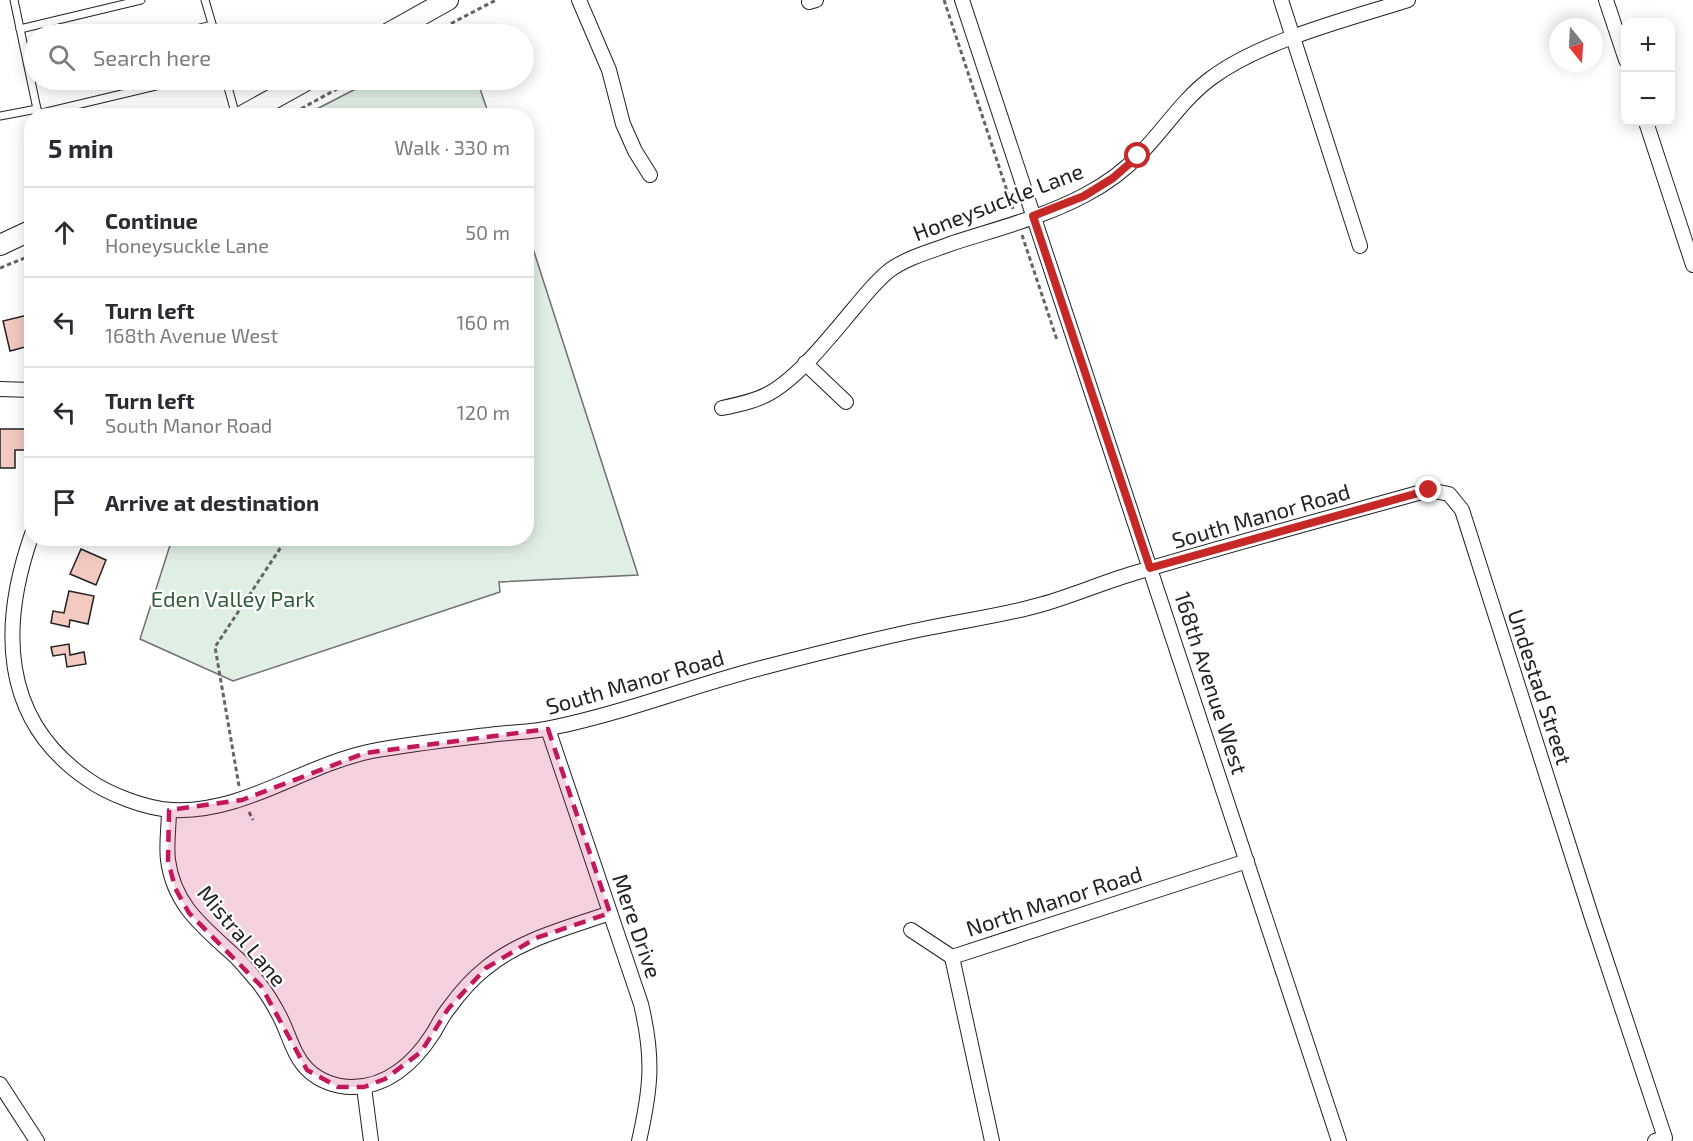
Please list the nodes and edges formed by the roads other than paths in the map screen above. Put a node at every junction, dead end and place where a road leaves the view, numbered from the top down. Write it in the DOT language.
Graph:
graph roads {
  1 [pos="14,0"];
  2 [pos="141,0"];
  3 [pos="205,0"];
  4 [pos="448,0"];
  5 [pos="579,0"];
  6 [pos="962,0"];
  7 [pos="1281,0"];
  8 [pos="1408,0"];
  9 [pos="1606,0"];
  10 [pos="41,24"];
  11 [pos="212,24"];
  12 [pos="405,24"];
  13 [pos="24,28"];
  14 [pos="20,29"];
  15 [pos="1294,38"];
  16 [pos="24,44"];
  17 [pos="1621,45"];
  18 [pos="34,90"];
  19 [pos="138,90"];
  20 [pos="229,90"];
  21 [pos="289,90"];
  22 [pos="37,108"];
  23 [pos="60,108"];
  24 [pos="234,108"];
  25 [pos="256,108"];
  26 [pos="24,114"];
  27 [pos="0,116"];
  28 [pos="1647,126"];
  29 [pos="650,175"];
  30 [pos="1033,216"];
  31 [pos="24,234"];
  32 [pos="0,245"];
  33 [pos="1360,246"];
  34 [pos="1693,265"];
  35 [pos="805,363"];
  36 [pos="0,389"];
  37 [pos="24,390"];
  38 [pos="846,402"];
  39 [pos="722,408"];
  40 [pos="1429,490"];
  41 [pos="26,546"];
  42 [pos="1150,568"];
  43 [pos="548,729"];
  44 [pos="169,810"];
  45 [pos="1247,861"];
  46 [pos="610,913"];
  47 [pos="911,930"];
  48 [pos="952,957"];
  49 [pos="0,1084"];
  50 [pos="364,1087"];
  51 [pos="37,1141"];
  52 [pos="370,1141"];
  53 [pos="639,1141"];
  54 [pos="992,1141"];
  55 [pos="1339,1141"];
  56 [pos="1655,1141"];
  1 -- 14 [label="lane"];
  2 -- 10 [label="lane"];
  3 -- 11 [label="lane"];
  4 -- 12 [label="street"];
  5 -- 29 [label="street"];
  6 -- 30 [label="street, 168th Avenue West"];
  7 -- 15 [label="street"];
  8 -- 15 [label="street, Honeysuckle Lane"];
  9 -- 17 [label="street"];
  13 -- 14 [label="lane"];
  14 -- 16 [label="lane"];
  15 -- 30 [label="street, Honeysuckle Lane"];
  15 -- 33 [label="street"];
  18 -- 22 [label="lane"];
  19 -- 23 [label="lane"];
  20 -- 24 [label="lane"];
  21 -- 25 [label="street"];
  26 -- 27 [label="lane"];
  28 -- 34 [label="street"];
  30 -- 35 [label="street, Honeysuckle Lane"];
  30 -- 42 [label="street, 168th Avenue West"];
  31 -- 32 [label="street"];
  35 -- 38 [label="street"];
  35 -- 39 [label="street, Honeysuckle Lane"];
  36 -- 37 [label="street"];
  40 -- 42 [label="street, South Manor Road"];
  40 -- 56 [label="street, Undestad Street"];
  41 -- 44 [label="street, South Manor Road"];
  42 -- 43 [label="street, South Manor Road"];
  42 -- 45 [label="street, 168th Avenue West"];
  43 -- 44 [label="street, South Manor Road"];
  43 -- 46 [label="street, Mere Drive"];
  44 -- 50 [label="street, Mistral Lane"];
  45 -- 48 [label="street, North Manor Road"];
  45 -- 55 [label="street, 168th Avenue West"];
  46 -- 50 [label="street, Mistral Lane"];
  46 -- 53 [label="street, Mere Drive"];
  47 -- 48 [label="street"];
  48 -- 54 [label="street, North Manor Road"];
  49 -- 51 [label="street"];
  50 -- 52 [label="street"];
}
